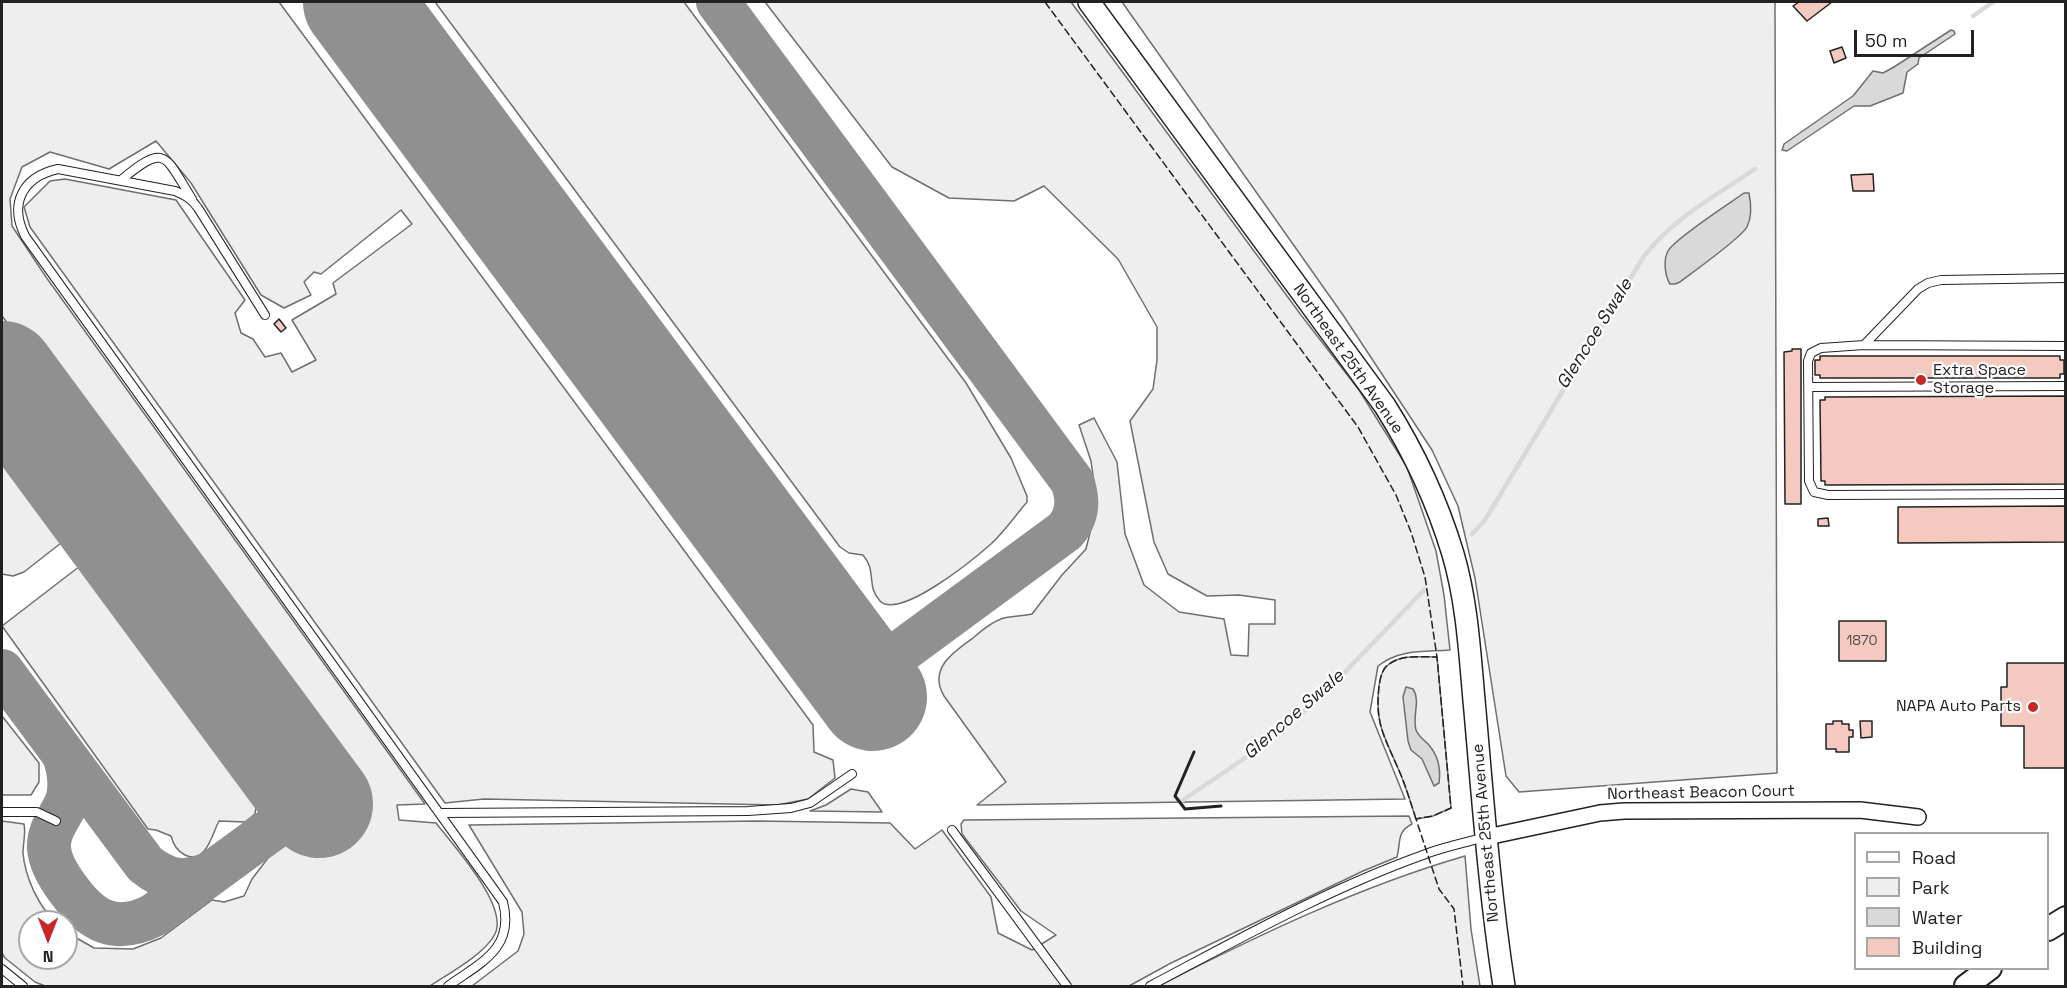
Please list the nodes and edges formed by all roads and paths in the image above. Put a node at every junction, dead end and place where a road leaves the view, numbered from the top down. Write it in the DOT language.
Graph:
graph roads {
  1 [pos="1089,2"];
  2 [pos="121,180"];
  3 [pos="192,200"];
  4 [pos="2066,278"];
  5 [pos="265,315"];
  6 [pos="1864,345"];
  7 [pos="2066,346"];
  8 [pos="2066,386"];
  9 [pos="1809,387"];
  10 [pos="2066,494"];
  11 [pos="852,774"];
  12 [pos="2,812"];
  13 [pos="441,813"];
  14 [pos="1918,817"];
  15 [pos="56,821"];
  16 [pos="952,830"];
  17 [pos="1487,837"];
  18 [pos="2066,918"];
  19 [pos="2049,928"];
  20 [pos="2,969"];
  21 [pos="1989,970"];
  22 [pos="23,987"];
  23 [pos="448,987"];
  24 [pos="1067,987"];
  25 [pos="1150,987"];
  26 [pos="1504,987"];
  27 [pos="1966,987"];
  1 -- 17 [label="main road, Northeast 25th Avenue"];
  2 -- 3 [label="lane"];
  2 -- 3 [label="lane"];
  2 -- 13 [label="lane"];
  3 -- 5 [label="lane"];
  4 -- 6 [label="lane"];
  6 -- 7 [label="lane"];
  6 -- 9 [label="lane"];
  8 -- 9 [label="lane"];
  9 -- 10 [label="lane"];
  11 -- 13 [label="lane"];
  12 -- 15 [label="lane"];
  13 -- 23 [label="lane"];
  14 -- 17 [label="street, Northeast Beacon Court"];
  16 -- 24 [label="lane"];
  17 -- 25 [label="lane"];
  17 -- 26 [label="main road, Northeast 25th Avenue"];
  18 -- 19 [label="main road"];
  20 -- 22 [label="lane"];
  21 -- 27 [label="main road"];
}
